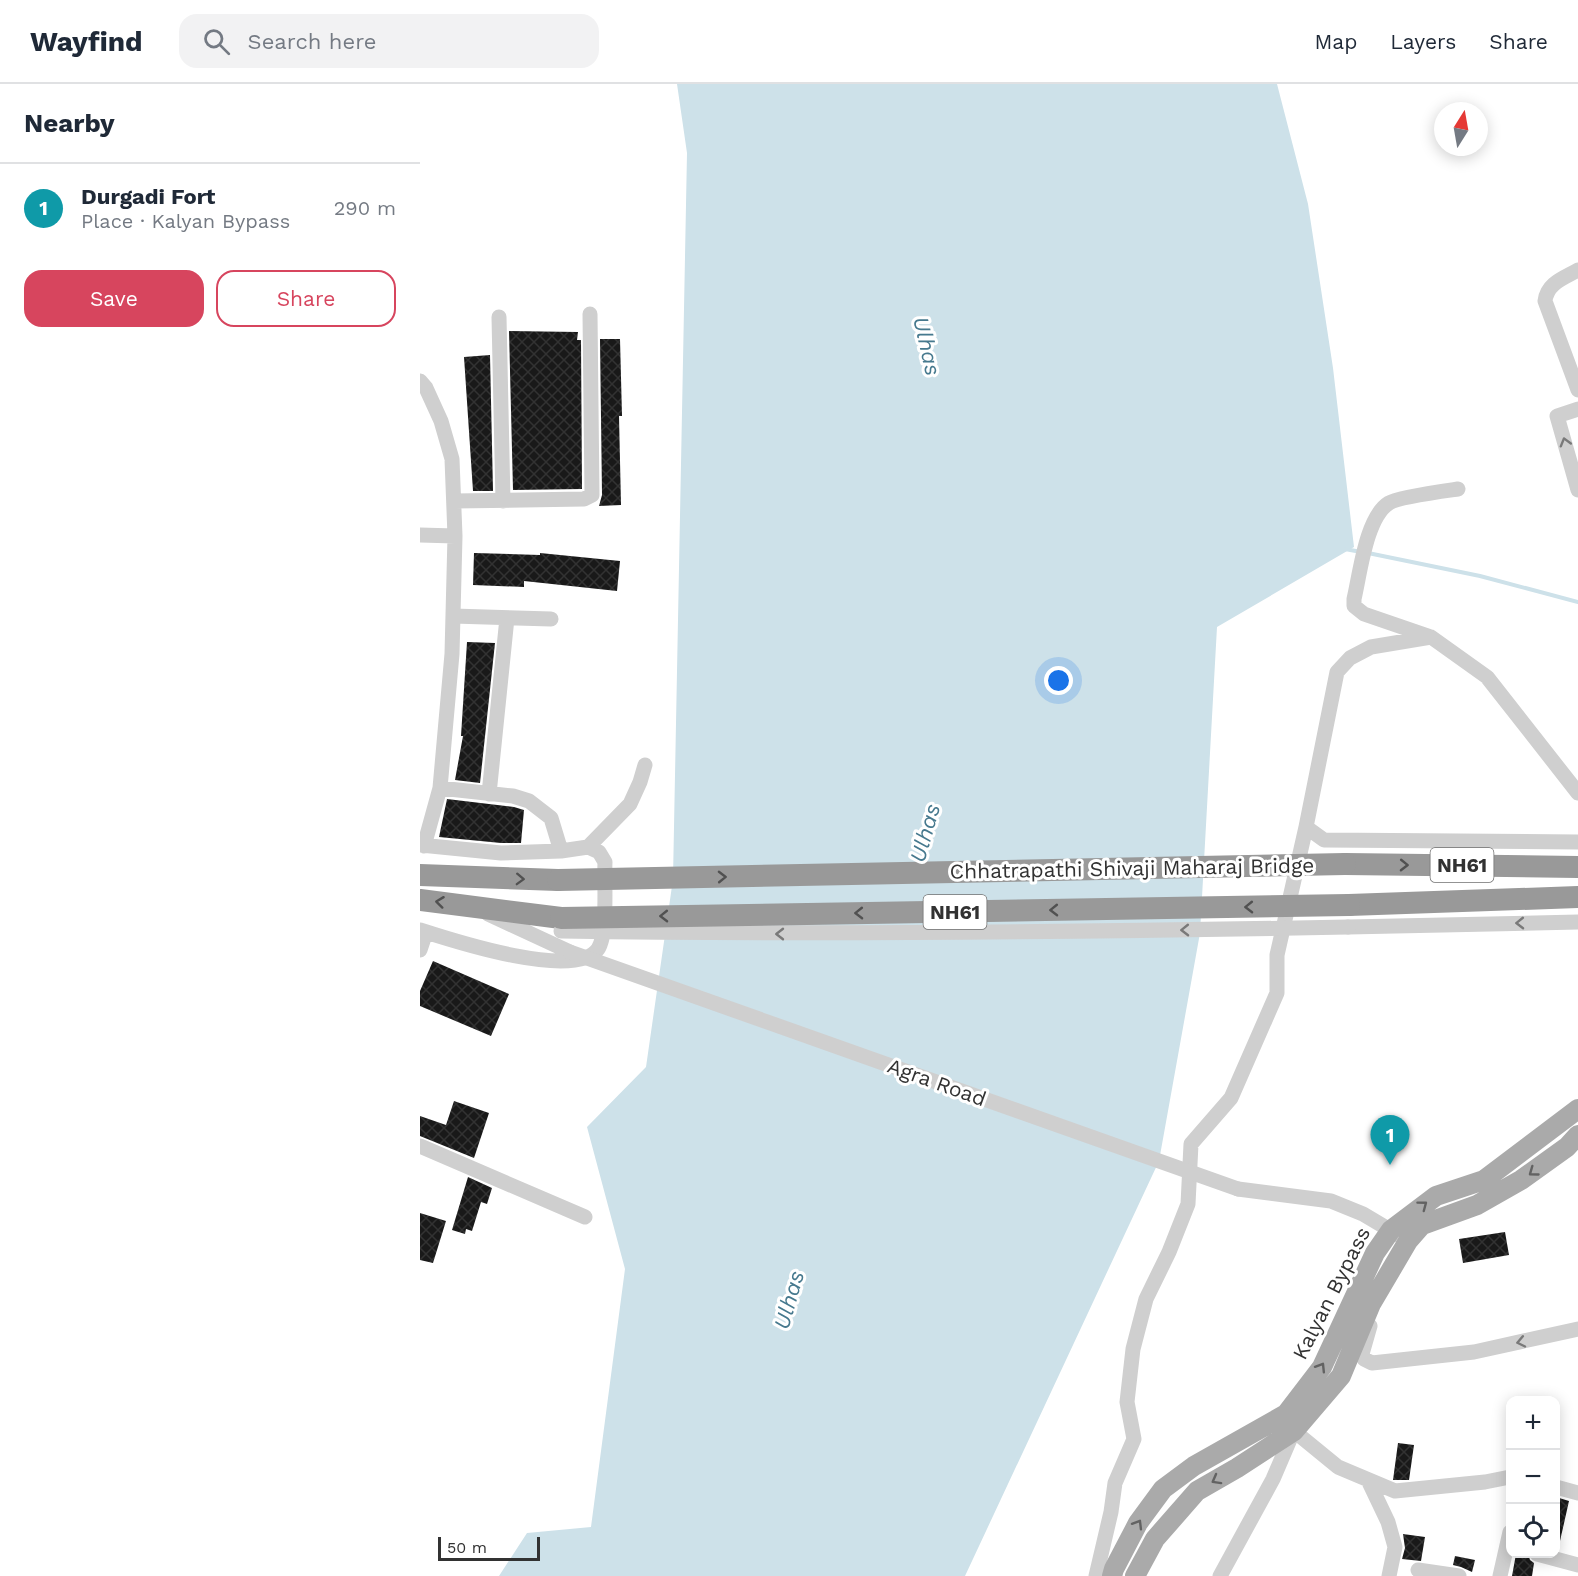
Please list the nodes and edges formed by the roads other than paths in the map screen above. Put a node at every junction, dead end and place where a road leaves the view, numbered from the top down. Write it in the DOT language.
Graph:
graph roads {
  1 [pos="1578,270"];
  2 [pos="591,314"];
  3 [pos="499,317"];
  4 [pos="420,381"];
  5 [pos="1578,390"];
  6 [pos="1578,409"];
  7 [pos="1458,489"];
  8 [pos="1578,490"];
  9 [pos="503,501"];
  10 [pos="454,503"];
  11 [pos="454,529"];
  12 [pos="420,535"];
  13 [pos="453,616"];
  14 [pos="507,618"];
  15 [pos="551,619"];
  16 [pos="1431,637"];
  17 [pos="645,765"];
  18 [pos="440,788"];
  19 [pos="1578,793"];
  20 [pos="489,794"];
  21 [pos="1306,827"];
  22 [pos="1578,842"];
  23 [pos="422,846"];
  24 [pos="588,847"];
  25 [pos="561,851"];
  26 [pos="1578,867"];
  27 [pos="420,875"];
  28 [pos="1578,897"];
  29 [pos="420,900"];
  30 [pos="469,906"];
  31 [pos="1349,916"];
  32 [pos="1578,922"];
  33 [pos="561,924"];
  34 [pos="423,931"];
  35 [pos="526,931"];
  36 [pos="420,950"];
  37 [pos="1578,1109"];
  38 [pos="1578,1135"];
  39 [pos="420,1146"];
  40 [pos="585,1217"];
  41 [pos="1391,1230"];
  42 [pos="1408,1241"];
  43 [pos="1371,1304"];
  44 [pos="1578,1329"];
  45 [pos="1290,1422"];
  46 [pos="1506,1478"];
  47 [pos="1368,1480"];
  48 [pos="1560,1487"];
  49 [pos="1578,1493"];
  50 [pos="1164,1535"];
  51 [pos="1506,1553"];
  52 [pos="1552,1558"];
  53 [pos="1578,1565"];
  54 [pos="1390,1571"];
  55 [pos="1418,1573"];
  56 [pos="1096,1576"];
  57 [pos="1112,1576"];
  58 [pos="1135,1576"];
  59 [pos="1142,1576"];
  60 [pos="1220,1576"];
  61 [pos="1459,1576"];
  62 [pos="1500,1576"];
  1 -- 5 [label="street"];
  2 -- 9 [label="street"];
  3 -- 9 [label="street"];
  4 -- 10 [label="street"];
  8 -- 6 [label="street, one-way"];
  7 -- 16 [label="street"];
  9 -- 10 [label="street"];
  10 -- 11 [label="street"];
  11 -- 12 [label="street"];
  11 -- 13 [label="street"];
  13 -- 14 [label="street"];
  13 -- 18 [label="street"];
  14 -- 15 [label="street"];
  14 -- 20 [label="street"];
  16 -- 19 [label="street"];
  16 -- 21 [label="street"];
  17 -- 24 [label="street"];
  18 -- 20 [label="street"];
  18 -- 23 [label="street"];
  20 -- 25 [label="street"];
  21 -- 22 [label="street"];
  21 -- 56 [label="street"];
  23 -- 25 [label="street"];
  24 -- 25 [label="street"];
  24 -- 34 [label="street"];
  27 -- 26 [label="highway, Chhatrapathi Shivaji Maharaj Bridge / NH61, one-way, bridge"];
  28 -- 31 [label="highway, NH61"];
  30 -- 29 [label="highway, NH61, one-way"];
  30 -- 33 [label="highway, NH61"];
  30 -- 35 [label="street, Agra Road"];
  32 -- 31 [label="street, one-way"];
  31 -- 33 [label="highway, Chhatrapathi Shivaji Maharaj Bridge / NH61, one-way, bridge"];
  33 -- 35 [label="street"];
  34 -- 36 [label="street"];
  35 -- 41 [label="street, Agra Road, bridge"];
  41 -- 37 [label="main road, Kalyan Bypass, one-way"];
  38 -- 42 [label="main road, Kalyan Bypass, one-way"];
  39 -- 40 [label="street"];
  41 -- 42 [label="street, Agra Road"];
  45 -- 41 [label="main road, Kalyan Bypass, one-way"];
  42 -- 43 [label="main road, Kalyan Bypass"];
  44 -- 43 [label="street, one-way"];
  43 -- 45 [label="main road, Kalyan Bypass"];
  45 -- 47 [label="street"];
  57 -- 45 [label="main road, one-way"];
  45 -- 58 [label="main road, one-way"];
  45 -- 60 [label="street"];
  46 -- 47 [label="street"];
  47 -- 54 [label="street"];
  48 -- 49 [label="street"];
  50 -- 59 [label="street"];
  51 -- 62 [label="street"];
  52 -- 53 [label="street"];
  54 -- 55 [label="street"];
  55 -- 61 [label="street"];
}
